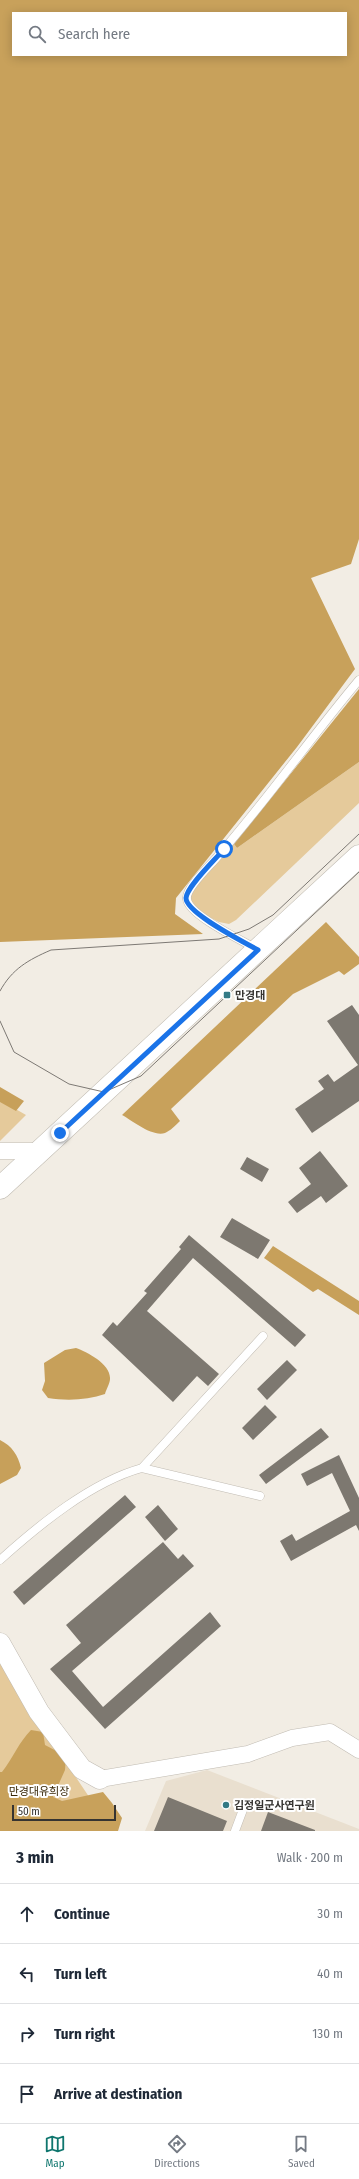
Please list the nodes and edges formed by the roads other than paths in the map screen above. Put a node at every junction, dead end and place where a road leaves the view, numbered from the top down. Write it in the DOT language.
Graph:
graph roads {
  1 [pos="359,680"];
  2 [pos="359,856"];
  3 [pos="258,950"];
  4 [pos="41,1150"];
  5 [pos="0,1151"];
  6 [pos="0,1188"];
  7 [pos="263,1336"];
  8 [pos="142,1468"];
  9 [pos="260,1496"];
  10 [pos="0,1560"];
  11 [pos="0,1643"];
  12 [pos="359,1750"];
  13 [pos="100,1779"];
  14 [pos="244,1806"];
  15 [pos="235,1831"];
  1 -- 3 [label="lane"];
  2 -- 3 [label="main road"];
  3 -- 4 [label="main road"];
  4 -- 5 [label="street"];
  4 -- 6 [label="main road"];
  7 -- 8 [label="lane"];
  8 -- 9 [label="lane"];
  8 -- 10 [label="lane"];
  11 -- 13 [label="street"];
  12 -- 13 [label="street"];
  14 -- 15 [label="lane"];
}
